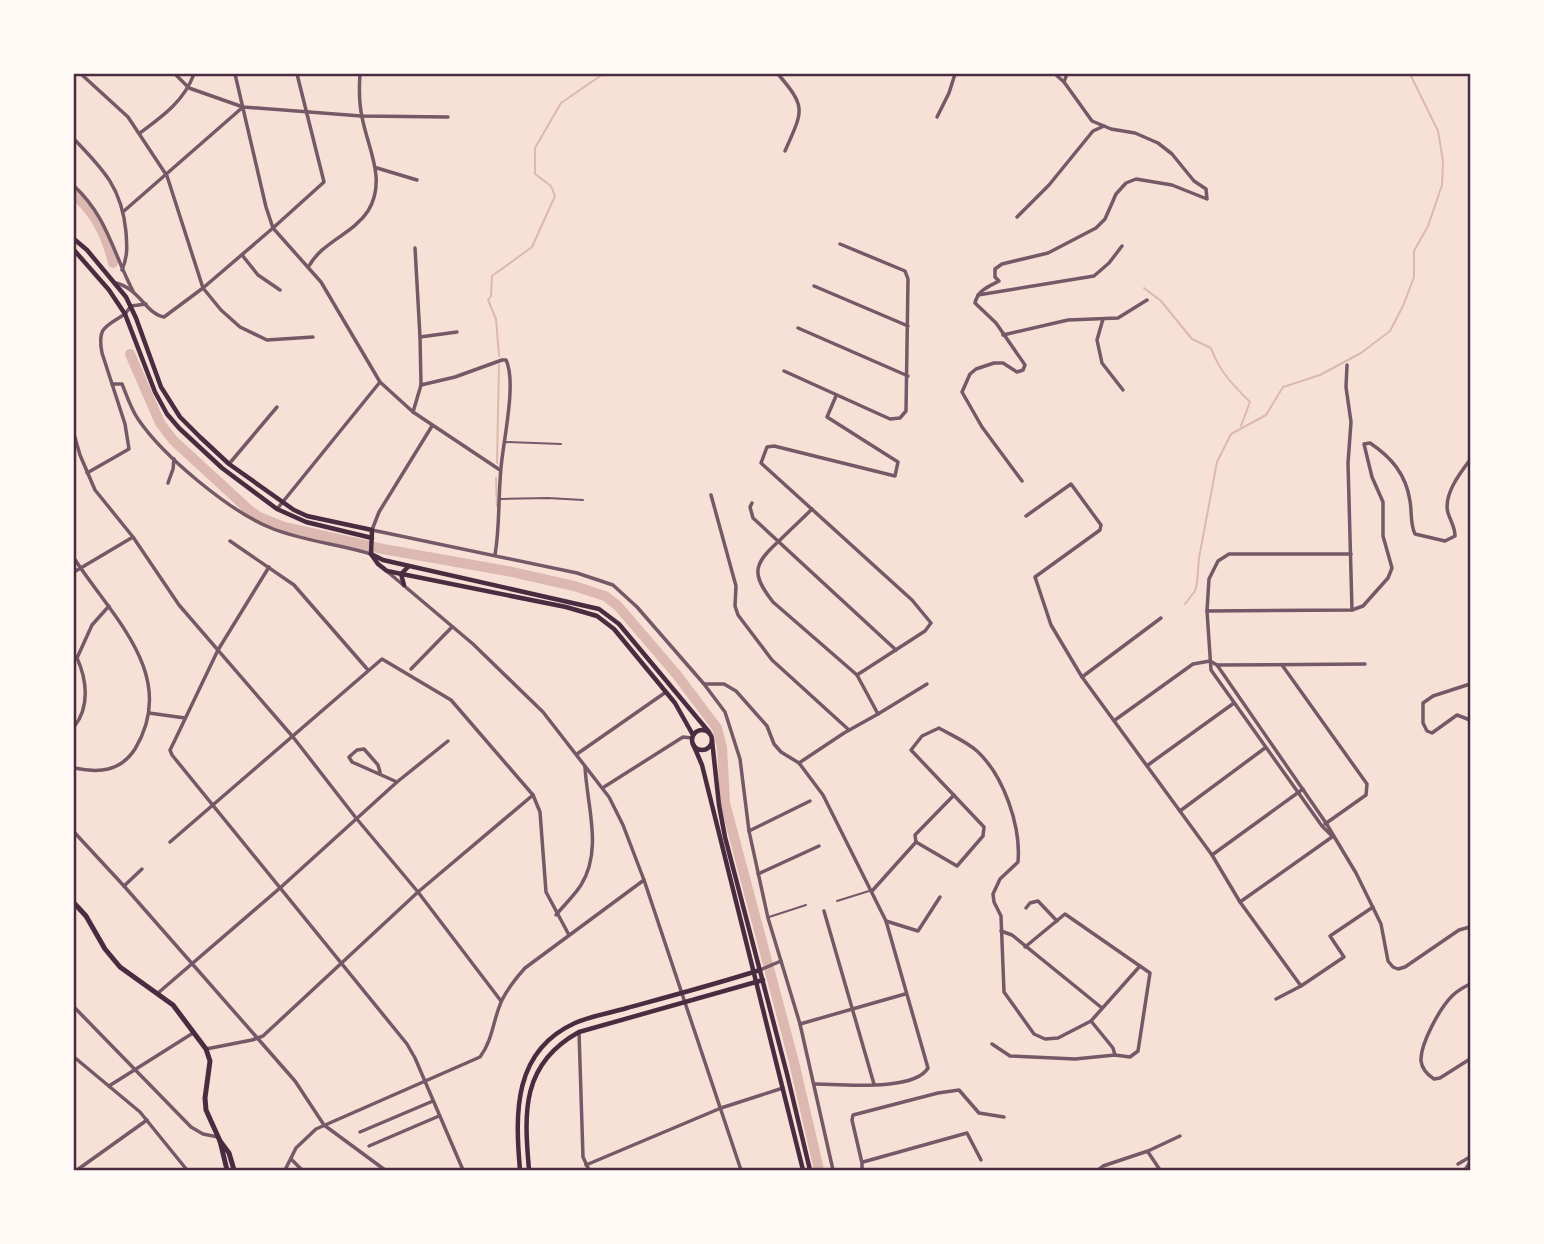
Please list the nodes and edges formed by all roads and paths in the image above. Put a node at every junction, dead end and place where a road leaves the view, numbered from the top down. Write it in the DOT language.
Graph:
graph roads {
  1 [pos="81,74"];
  2 [pos="175,74"];
  3 [pos="194,74"];
  4 [pos="235,74"];
  5 [pos="297,74"];
  6 [pos="360,74"];
  7 [pos="778,74"];
  8 [pos="955,74"];
  9 [pos="1055,74"];
  10 [pos="1067,74"];
  11 [pos="1064,82"];
  12 [pos="189,88"];
  13 [pos="243,107"];
  14 [pos="306,113"];
  15 [pos="362,116"];
  16 [pos="448,117"];
  17 [pos="937,117"];
  18 [pos="1104,126"];
  19 [pos="140,133"];
  20 [pos="74,139"];
  21 [pos="785,151"];
  22 [pos="377,169"];
  23 [pos="167,176"];
  24 [pos="417,180"];
  25 [pos="74,186"];
  26 [pos="124,211"];
  27 [pos="1017,217"];
  28 [pos="274,228"];
  29 [pos="74,240"];
  30 [pos="840,244"];
  31 [pos="1122,246"];
  32 [pos="415,248"];
  33 [pos="74,250"];
  34 [pos="242,255"];
  35 [pos="309,266"];
  36 [pos="122,270"];
  37 [pos="116,283"];
  38 [pos="814,286"];
  39 [pos="204,288"];
  40 [pos="280,290"];
  41 [pos="134,291"];
  42 [pos="978,295"];
  43 [pos="1147,300"];
  44 [pos="146,304"];
  45 [pos="131,306"];
  46 [pos="125,314"];
  47 [pos="1103,319"];
  48 [pos="908,326"];
  49 [pos="798,328"];
  50 [pos="457,332"];
  51 [pos="1003,335"];
  52 [pos="313,337"];
  53 [pos="421,337"];
  54 [pos="1347,365"];
  55 [pos="785,371"];
  56 [pos="908,376"];
  57 [pos="380,382"];
  58 [pos="112,384"];
  59 [pos="421,385"];
  60 [pos="1123,390"];
  61 [pos="836,396"];
  62 [pos="277,407"];
  63 [pos="413,412"];
  64 [pos="432,426"];
  65 [pos="74,434"];
  66 [pos="504,442"];
  67 [pos="561,444"];
  68 [pos="174,459"];
  69 [pos="1471,460"];
  70 [pos="229,464"];
  71 [pos="500,470"];
  72 [pos="87,473"];
  73 [pos="1022,481"];
  74 [pos="168,483"];
  75 [pos="711,495"];
  76 [pos="501,499"];
  77 [pos="583,500"];
  78 [pos="281,503"];
  79 [pos="752,503"];
  80 [pos="277,509"];
  81 [pos="812,509"];
  82 [pos="1026,516"];
  83 [pos="372,530"];
  84 [pos="134,537"];
  85 [pos="779,540"];
  86 [pos="230,541"];
  87 [pos="371,545"];
  88 [pos="1352,554"];
  89 [pos="495,555"];
  90 [pos="74,558"];
  91 [pos="408,566"];
  92 [pos="269,567"];
  93 [pos="80,568"];
  94 [pos="387,571"];
  95 [pos="74,572"];
  96 [pos="401,574"];
  97 [pos="404,586"];
  98 [pos="109,606"];
  99 [pos="1352,610"];
  100 [pos="1207,611"];
  101 [pos="1161,618"];
  102 [pos="452,626"];
  103 [pos="218,650"];
  104 [pos="896,650"];
  105 [pos="75,657"];
  106 [pos="1210,661"];
  107 [pos="1365,664"];
  108 [pos="1217,665"];
  109 [pos="1282,665"];
  110 [pos="411,669"];
  111 [pos="368,670"];
  112 [pos="857,675"];
  113 [pos="1082,677"];
  114 [pos="704,684"];
  115 [pos="927,684"];
  116 [pos="1471,684"];
  117 [pos="666,692"];
  118 [pos="1240,699"];
  119 [pos="1234,703"];
  120 [pos="149,713"];
  121 [pos="878,714"];
  122 [pos="186,718"];
  123 [pos="1115,720"];
  124 [pos="1471,720"];
  125 [pos="74,727"];
  126 [pos="849,730"];
  127 [pos="709,732"];
  128 [pos="293,737"];
  129 [pos="693,739"];
  130 [pos="712,740"];
  131 [pos="448,741"];
  132 [pos="1271,743"];
  133 [pos="1266,747"];
  134 [pos="577,754"];
  135 [pos="799,763"];
  136 [pos="1148,765"];
  137 [pos="585,766"];
  138 [pos="74,768"];
  139 [pos="380,772"];
  140 [pos="397,782"];
  141 [pos="603,788"];
  142 [pos="1303,789"];
  143 [pos="1298,793"];
  144 [pos="533,795"];
  145 [pos="954,795"];
  146 [pos="810,801"];
  147 [pos="212,804"];
  148 [pos="1180,811"];
  149 [pos="356,818"];
  150 [pos="1324,825"];
  151 [pos="749,831"];
  152 [pos="74,832"];
  153 [pos="1332,836"];
  154 [pos="170,842"];
  155 [pos="916,842"];
  156 [pos="819,846"];
  157 [pos="1212,855"];
  158 [pos="142,869"];
  159 [pos="758,874"];
  160 [pos="644,880"];
  161 [pos="124,886"];
  162 [pos="280,888"];
  163 [pos="872,891"];
  164 [pos="418,892"];
  165 [pos="940,897"];
  166 [pos="837,901"];
  167 [pos="1240,902"];
  168 [pos="74,904"];
  169 [pos="806,905"];
  170 [pos="1373,907"];
  171 [pos="1026,908"];
  172 [pos="824,911"];
  173 [pos="556,915"];
  174 [pos="768,918"];
  175 [pos="886,921"];
  176 [pos="1057,921"];
  177 [pos="1471,927"];
  178 [pos="1002,931"];
  179 [pos="569,935"];
  180 [pos="1026,947"];
  181 [pos="781,961"];
  182 [pos="342,963"];
  183 [pos="191,964"];
  184 [pos="1140,966"];
  185 [pos="761,969"];
  186 [pos="753,972"];
  187 [pos="763,980"];
  188 [pos="756,982"];
  189 [pos="1471,984"];
  190 [pos="1301,986"];
  191 [pos="158,993"];
  192 [pos="681,993"];
  193 [pos="905,994"];
  194 [pos="1276,999"];
  195 [pos="501,1001"];
  196 [pos="684,1002"];
  197 [pos="74,1007"];
  198 [pos="1102,1008"];
  199 [pos="853,1009"];
  200 [pos="618,1011"];
  201 [pos="621,1020"];
  202 [pos="1091,1021"];
  203 [pos="575,1023"];
  204 [pos="800,1024"];
  205 [pos="195,1031"];
  206 [pos="579,1031"];
  207 [pos="257,1039"];
  208 [pos="992,1044"];
  209 [pos="206,1049"];
  210 [pos="1115,1055"];
  211 [pos="74,1058"];
  212 [pos="1471,1059"];
  213 [pos="136,1069"];
  214 [pos="426,1083"];
  215 [pos="814,1083"];
  216 [pos="874,1084"];
  217 [pos="109,1086"];
  218 [pos="791,1086"];
  219 [pos="521,1088"];
  220 [pos="784,1088"];
  221 [pos="530,1090"];
  222 [pos="433,1101"];
  223 [pos="721,1108"];
  224 [pos="439,1116"];
  225 [pos="1004,1117"];
  226 [pos="147,1120"];
  227 [pos="324,1125"];
  228 [pos="360,1132"];
  229 [pos="1180,1136"];
  230 [pos="219,1139"];
  231 [pos="369,1146"];
  232 [pos="1148,1151"];
  233 [pos="519,1157"];
  234 [pos="528,1157"];
  235 [pos="1471,1157"];
  236 [pos="291,1159"];
  237 [pos="981,1160"];
  238 [pos="862,1163"];
  239 [pos="1458,1164"];
  240 [pos="586,1165"];
  241 [pos="77,1171"];
  242 [pos="187,1171"];
  243 [pos="227,1171"];
  244 [pos="234,1171"];
  245 [pos="285,1171"];
  246 [pos="302,1171"];
  247 [pos="385,1171"];
  248 [pos="463,1171"];
  249 [pos="520,1171"];
  250 [pos="529,1171"];
  251 [pos="589,1171"];
  252 [pos="741,1171"];
  253 [pos="803,1171"];
  254 [pos="810,1171"];
  255 [pos="833,1171"];
  256 [pos="862,1171"];
  257 [pos="1098,1171"];
  258 [pos="1160,1171"];
  1 -- 19 [label="street"];
  2 -- 12 [label="street"];
  3 -- 12 [label="street"];
  4 -- 13 [label="street"];
  5 -- 14 [label="street"];
  6 -- 15 [label="street"];
  7 -- 21 [label="street"];
  8 -- 17 [label="street"];
  9 -- 11 [label="street"];
  10 -- 11 [label="street"];
  11 -- 18 [label="street"];
  12 -- 13 [label="street"];
  12 -- 19 [label="street"];
  13 -- 14 [label="street"];
  13 -- 23 [label="street"];
  13 -- 28 [label="street"];
  14 -- 15 [label="street"];
  14 -- 28 [label="street"];
  15 -- 16 [label="street"];
  15 -- 22 [label="street"];
  18 -- 27 [label="street"];
  18 -- 42 [label="street"];
  19 -- 23 [label="street"];
  20 -- 26 [label="street"];
  22 -- 24 [label="street"];
  22 -- 35 [label="street"];
  23 -- 26 [label="street"];
  23 -- 39 [label="street"];
  25 -- 36 [label="street"];
  26 -- 36 [label="street"];
  28 -- 34 [label="street"];
  28 -- 35 [label="street"];
  29 -- 37 [label="main road"];
  30 -- 48 [label="street"];
  31 -- 42 [label="street"];
  32 -- 53 [label="street"];
  33 -- 46 [label="main road"];
  34 -- 39 [label="street"];
  34 -- 40 [label="street"];
  35 -- 57 [label="street"];
  36 -- 41 [label="street"];
  37 -- 41 [label="street"];
  37 -- 45 [label="main road"];
  38 -- 48 [label="street"];
  39 -- 44 [label="street"];
  39 -- 52 [label="street"];
  41 -- 44 [label="street"];
  42 -- 51 [label="street"];
  43 -- 47 [label="street"];
  44 -- 45 [label="street"];
  45 -- 46 [label="street"];
  45 -- 70 [label="main road"];
  46 -- 58 [label="street"];
  46 -- 80 [label="main road"];
  47 -- 51 [label="street"];
  47 -- 60 [label="street"];
  48 -- 56 [label="street"];
  49 -- 56 [label="street"];
  50 -- 53 [label="street"];
  51 -- 73 [label="street"];
  53 -- 59 [label="street"];
  54 -- 88 [label="street"];
  55 -- 61 [label="street"];
  56 -- 61 [label="street"];
  57 -- 63 [label="street"];
  57 -- 78 [label="street"];
  58 -- 68 [label="street"];
  58 -- 72 [label="street"];
  59 -- 63 [label="street"];
  59 -- 66 [label="street"];
  61 -- 81 [label="street"];
  62 -- 70 [label="street"];
  63 -- 64 [label="street"];
  64 -- 71 [label="street"];
  64 -- 83 [label="street"];
  65 -- 72 [label="street"];
  66 -- 67 [label="lane"];
  66 -- 71 [label="street"];
  68 -- 74 [label="street"];
  68 -- 87 [label="street"];
  69 -- 99 [label="street"];
  70 -- 78 [label="main road"];
  71 -- 76 [label="street"];
  72 -- 84 [label="street"];
  75 -- 126 [label="street"];
  76 -- 77 [label="lane"];
  76 -- 89 [label="street"];
  78 -- 80 [label="street"];
  78 -- 83 [label="main road"];
  79 -- 85 [label="street"];
  80 -- 87 [label="main road"];
  81 -- 85 [label="street"];
  81 -- 104 [label="street"];
  82 -- 113 [label="street"];
  83 -- 87 [label="main road"];
  83 -- 89 [label="street"];
  84 -- 93 [label="street"];
  84 -- 103 [label="street"];
  85 -- 104 [label="street"];
  85 -- 112 [label="street"];
  86 -- 92 [label="street"];
  87 -- 91 [label="main road"];
  87 -- 94 [label="main road"];
  88 -- 99 [label="street"];
  88 -- 100 [label="street"];
  89 -- 114 [label="street"];
  90 -- 93 [label="street"];
  91 -- 96 [label="main road"];
  91 -- 127 [label="main road"];
  92 -- 103 [label="street"];
  92 -- 111 [label="street"];
  93 -- 95 [label="street"];
  93 -- 98 [label="street"];
  94 -- 96 [label="main road"];
  94 -- 97 [label="street"];
  96 -- 97 [label="main road"];
  96 -- 117 [label="main road"];
  97 -- 102 [label="street"];
  98 -- 105 [label="street"];
  98 -- 120 [label="street"];
  99 -- 100 [label="street"];
  100 -- 106 [label="street"];
  101 -- 113 [label="street"];
  102 -- 110 [label="street"];
  102 -- 134 [label="street"];
  103 -- 122 [label="street"];
  103 -- 128 [label="street"];
  104 -- 112 [label="street"];
  105 -- 125 [label="street"];
  106 -- 108 [label="street"];
  106 -- 119 [label="street"];
  106 -- 123 [label="street"];
  107 -- 109 [label="street"];
  108 -- 109 [label="street"];
  108 -- 118 [label="street"];
  109 -- 150 [label="street"];
  111 -- 128 [label="street"];
  111 -- 144 [label="street"];
  112 -- 121 [label="street"];
  113 -- 123 [label="street"];
  114 -- 135 [label="street"];
  114 -- 151 [label="street"];
  115 -- 121 [label="street"];
  116 -- 124 [label="street"];
  117 -- 129 [label="main road"];
  117 -- 134 [label="street"];
  118 -- 119 [label="street"];
  118 -- 132 [label="street"];
  119 -- 133 [label="street"];
  119 -- 136 [label="street"];
  120 -- 122 [label="street"];
  120 -- 138 [label="street"];
  121 -- 126 [label="street"];
  122 -- 147 [label="street"];
  123 -- 136 [label="street"];
  126 -- 135 [label="street"];
  127 -- 129 [label="main road"];
  127 -- 130 [label="main road"];
  128 -- 147 [label="street"];
  128 -- 149 [label="street"];
  129 -- 130 [label="main road"];
  129 -- 141 [label="street"];
  129 -- 186 [label="main road"];
  130 -- 185 [label="main road"];
  131 -- 140 [label="street"];
  132 -- 133 [label="street"];
  132 -- 142 [label="street"];
  133 -- 143 [label="street"];
  133 -- 148 [label="street"];
  134 -- 137 [label="street"];
  135 -- 163 [label="street"];
  136 -- 148 [label="street"];
  137 -- 141 [label="street"];
  137 -- 173 [label="street"];
  139 -- 139 [label="street"];
  139 -- 140 [label="street"];
  140 -- 149 [label="street"];
  141 -- 160 [label="street"];
  142 -- 143 [label="street"];
  142 -- 150 [label="street"];
  143 -- 150 [label="street"];
  143 -- 157 [label="street"];
  144 -- 164 [label="street"];
  144 -- 173 [label="street"];
  145 -- 155 [label="street"];
  145 -- 155 [label="street"];
  145 -- 178 [label="street"];
  146 -- 151 [label="street"];
  147 -- 154 [label="street"];
  147 -- 162 [label="street"];
  148 -- 157 [label="street"];
  149 -- 162 [label="street"];
  149 -- 164 [label="street"];
  150 -- 153 [label="street"];
  151 -- 159 [label="street"];
  152 -- 161 [label="street"];
  153 -- 167 [label="street"];
  153 -- 170 [label="street"];
  155 -- 163 [label="street"];
  156 -- 159 [label="street"];
  157 -- 167 [label="street"];
  158 -- 161 [label="street"];
  159 -- 174 [label="street"];
  160 -- 179 [label="street"];
  160 -- 192 [label="street"];
  161 -- 183 [label="street"];
  162 -- 182 [label="street"];
  162 -- 183 [label="street"];
  163 -- 166 [label="lane"];
  163 -- 175 [label="street"];
  164 -- 182 [label="street"];
  164 -- 195 [label="street"];
  165 -- 175 [label="street"];
  167 -- 190 [label="street"];
  168 -- 191 [label="main road"];
  169 -- 174 [label="lane"];
  170 -- 177 [label="street"];
  170 -- 190 [label="street"];
  171 -- 176 [label="street"];
  172 -- 199 [label="street"];
  173 -- 179 [label="street"];
  174 -- 181 [label="street"];
  175 -- 193 [label="street"];
  176 -- 180 [label="street"];
  176 -- 184 [label="street"];
  178 -- 180 [label="street"];
  178 -- 202 [label="street"];
  179 -- 195 [label="street"];
  180 -- 198 [label="street"];
  181 -- 185 [label="street"];
  181 -- 204 [label="street"];
  182 -- 207 [label="street"];
  182 -- 214 [label="street"];
  183 -- 191 [label="street"];
  183 -- 207 [label="street"];
  184 -- 198 [label="street"];
  184 -- 210 [label="street"];
  185 -- 186 [label="main road"];
  185 -- 187 [label="main road"];
  186 -- 188 [label="main road"];
  186 -- 192 [label="main road"];
  187 -- 188 [label="main road"];
  187 -- 218 [label="main road"];
  188 -- 196 [label="main road"];
  188 -- 220 [label="main road"];
  189 -- 212 [label="street"];
  190 -- 194 [label="street"];
  191 -- 205 [label="main road"];
  192 -- 196 [label="street"];
  192 -- 200 [label="main road"];
  193 -- 199 [label="street"];
  193 -- 216 [label="street"];
  195 -- 214 [label="street"];
  196 -- 201 [label="main road"];
  196 -- 223 [label="street"];
  197 -- 213 [label="street"];
  198 -- 202 [label="street"];
  199 -- 204 [label="street"];
  199 -- 216 [label="street"];
  200 -- 201 [label="main road"];
  200 -- 203 [label="main road"];
  201 -- 206 [label="main road"];
  202 -- 210 [label="street"];
  203 -- 206 [label="main road"];
  203 -- 219 [label="main road"];
  204 -- 215 [label="street"];
  205 -- 209 [label="main road"];
  205 -- 213 [label="street"];
  206 -- 221 [label="main road"];
  206 -- 240 [label="street"];
  207 -- 209 [label="street"];
  207 -- 227 [label="street"];
  208 -- 210 [label="street"];
  209 -- 230 [label="main road"];
  211 -- 217 [label="street"];
  213 -- 217 [label="street"];
  213 -- 230 [label="street"];
  214 -- 222 [label="street"];
  214 -- 227 [label="street"];
  215 -- 216 [label="street"];
  215 -- 255 [label="street"];
  217 -- 226 [label="street"];
  218 -- 220 [label="main road"];
  218 -- 254 [label="main road"];
  219 -- 221 [label="main road"];
  219 -- 233 [label="main road"];
  220 -- 223 [label="street"];
  220 -- 253 [label="main road"];
  221 -- 234 [label="main road"];
  222 -- 224 [label="street"];
  222 -- 228 [label="street"];
  223 -- 240 [label="street"];
  223 -- 252 [label="street"];
  224 -- 231 [label="street"];
  224 -- 248 [label="street"];
  225 -- 238 [label="street"];
  226 -- 241 [label="street"];
  226 -- 242 [label="street"];
  227 -- 236 [label="street"];
  227 -- 247 [label="street"];
  229 -- 232 [label="street"];
  230 -- 243 [label="main road"];
  230 -- 244 [label="main road"];
  232 -- 257 [label="street"];
  232 -- 258 [label="street"];
  233 -- 234 [label="main road"];
  233 -- 249 [label="main road"];
  234 -- 250 [label="main road"];
  235 -- 239 [label="street"];
  236 -- 245 [label="street"];
  236 -- 246 [label="street"];
  237 -- 238 [label="street"];
  238 -- 256 [label="street"];
  240 -- 251 [label="street"];
}
